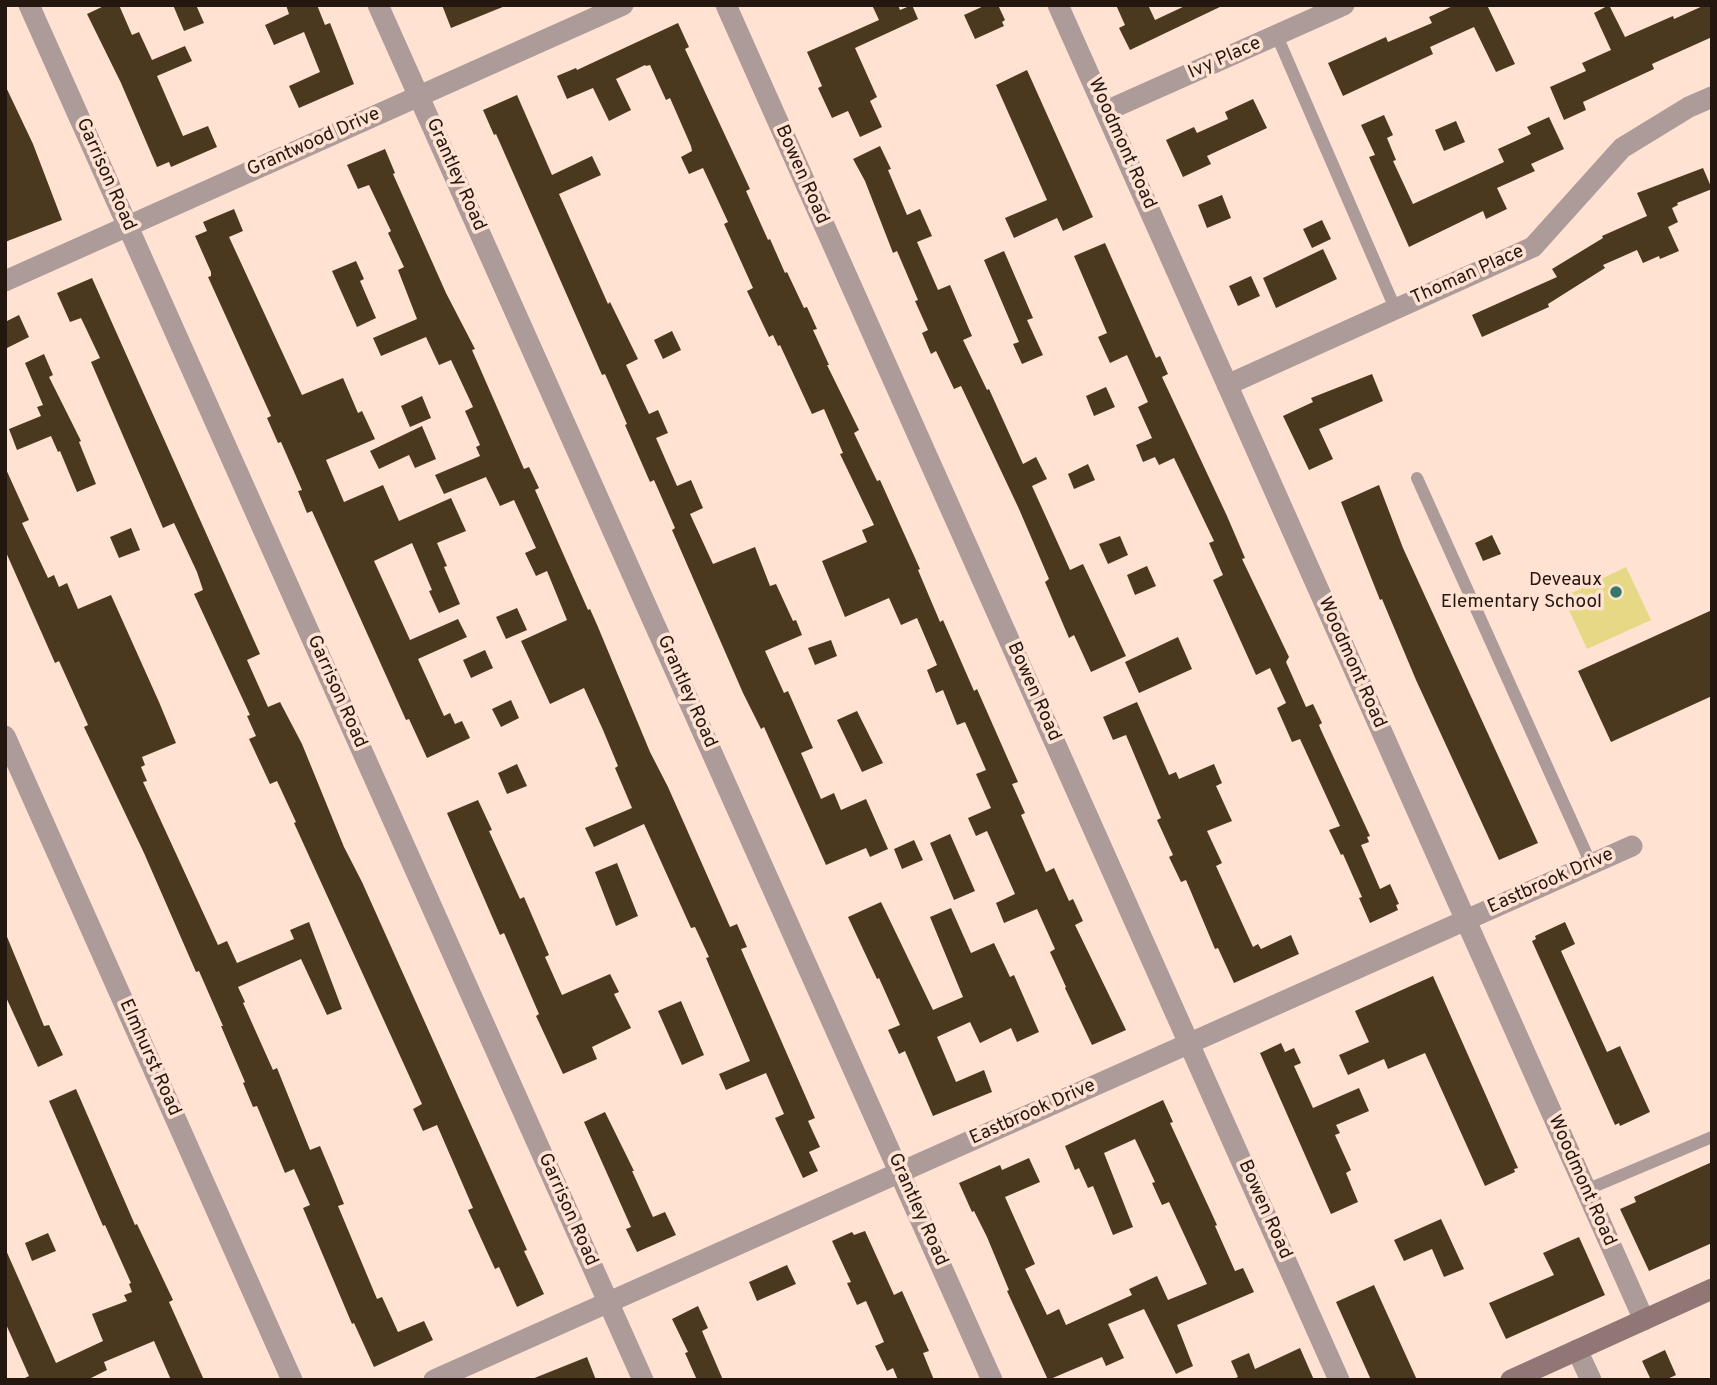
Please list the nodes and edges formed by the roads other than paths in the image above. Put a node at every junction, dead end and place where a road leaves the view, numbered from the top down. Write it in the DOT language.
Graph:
graph roads {
  1 [pos="29,5"];
  2 [pos="378,5"];
  3 [pos="623,5"];
  4 [pos="726,5"];
  5 [pos="1058,5"];
  6 [pos="1344,5"];
  7 [pos="1277,36"];
  8 [pos="419,96"];
  9 [pos="1712,97"];
  10 [pos="1106,111"];
  11 [pos="129,226"];
  12 [pos="5,281"];
  13 [pos="1395,308"];
  14 [pos="1227,385"];
  15 [pos="1417,478"];
  16 [pos="5,736"];
  17 [pos="1632,846"];
  18 [pos="1591,864"];
  19 [pos="1465,920"];
  20 [pos="1190,1043"];
  21 [pos="1712,1137"];
  22 [pos="900,1173"];
  23 [pos="1586,1190"];
  24 [pos="1712,1289"];
  25 [pos="609,1303"];
  26 [pos="1644,1320"];
  27 [pos="1577,1350"];
  28 [pos="292,1380"];
  29 [pos="435,1380"];
  30 [pos="643,1380"];
  31 [pos="992,1380"];
  32 [pos="1339,1380"];
  33 [pos="1511,1380"];
  34 [pos="1591,1380"];
  1 -- 11 [label="street, Garrison Road"];
  2 -- 8 [label="street, Grantley Road"];
  3 -- 8 [label="street, Grantwood Drive"];
  4 -- 20 [label="street, Bowen Road"];
  5 -- 10 [label="street, Woodmont Road"];
  6 -- 7 [label="street, Ivy Place"];
  7 -- 10 [label="street, Ivy Place"];
  7 -- 13 [label="lane"];
  8 -- 11 [label="street, Grantwood Drive"];
  8 -- 22 [label="street, Grantley Road"];
  9 -- 13 [label="street, Thoman Place"];
  10 -- 14 [label="street, Woodmont Road"];
  11 -- 12 [label="street, Grantwood Drive"];
  11 -- 25 [label="street, Garrison Road"];
  13 -- 14 [label="street, Thoman Place"];
  14 -- 19 [label="street, Woodmont Road"];
  15 -- 18 [label="lane"];
  16 -- 28 [label="street, Elmhurst Road"];
  17 -- 18 [label="street, Eastbrook Drive"];
  18 -- 19 [label="street, Eastbrook Drive"];
  19 -- 20 [label="street, Eastbrook Drive"];
  19 -- 23 [label="street, Woodmont Road"];
  20 -- 22 [label="street, Eastbrook Drive"];
  20 -- 32 [label="street, Bowen Road"];
  21 -- 23 [label="lane"];
  22 -- 25 [label="street, Eastbrook Drive"];
  22 -- 31 [label="street, Grantley Road"];
  23 -- 26 [label="street, Woodmont Road"];
  24 -- 26 [label="main road"];
  25 -- 29 [label="street, Eastbrook Drive"];
  25 -- 30 [label="street, Garrison Road"];
  26 -- 27 [label="main road"];
  27 -- 33 [label="main road"];
  27 -- 34 [label="street"];
}
